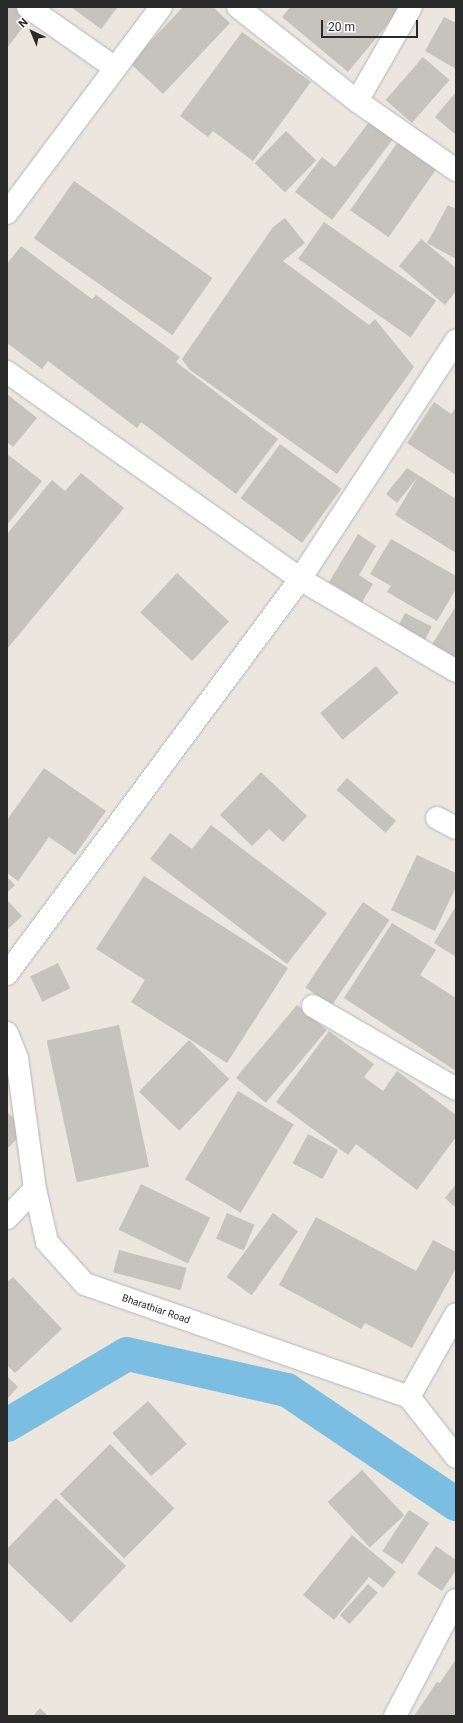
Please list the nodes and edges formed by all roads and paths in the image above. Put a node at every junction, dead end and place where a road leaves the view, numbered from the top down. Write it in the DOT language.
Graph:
graph roads {
  1 [pos="28,7"];
  2 [pos="161,7"];
  3 [pos="238,7"];
  4 [pos="410,7"];
  5 [pos="115,68"];
  6 [pos="357,101"];
  7 [pos="456,170"];
  8 [pos="7,213"];
  9 [pos="456,341"];
  10 [pos="7,372"];
  11 [pos="300,579"];
  12 [pos="456,671"];
  13 [pos="437,818"];
  14 [pos="456,828"];
  15 [pos="7,974"];
  16 [pos="313,1006"];
  17 [pos="7,1033"];
  18 [pos="456,1089"];
  19 [pos="35,1189"];
  20 [pos="7,1218"];
  21 [pos="456,1314"];
  22 [pos="409,1397"];
  23 [pos="456,1457"];
  24 [pos="456,1600"];
  25 [pos="395,1716"];
  1 -- 5 [label="street"];
  2 -- 5 [label="street"];
  3 -- 6 [label="street"];
  4 -- 6 [label="street"];
  5 -- 8 [label="street"];
  6 -- 7 [label="street"];
  9 -- 11 [label="street"];
  10 -- 11 [label="street"];
  11 -- 12 [label="street"];
  11 -- 15 [label="street"];
  13 -- 14 [label="street"];
  16 -- 18 [label="street"];
  17 -- 19 [label="street, Bharathiar Road"];
  19 -- 20 [label="street"];
  19 -- 22 [label="street, Bharathiar Road"];
  21 -- 22 [label="street"];
  22 -- 23 [label="street"];
  24 -- 25 [label="street"];
}
